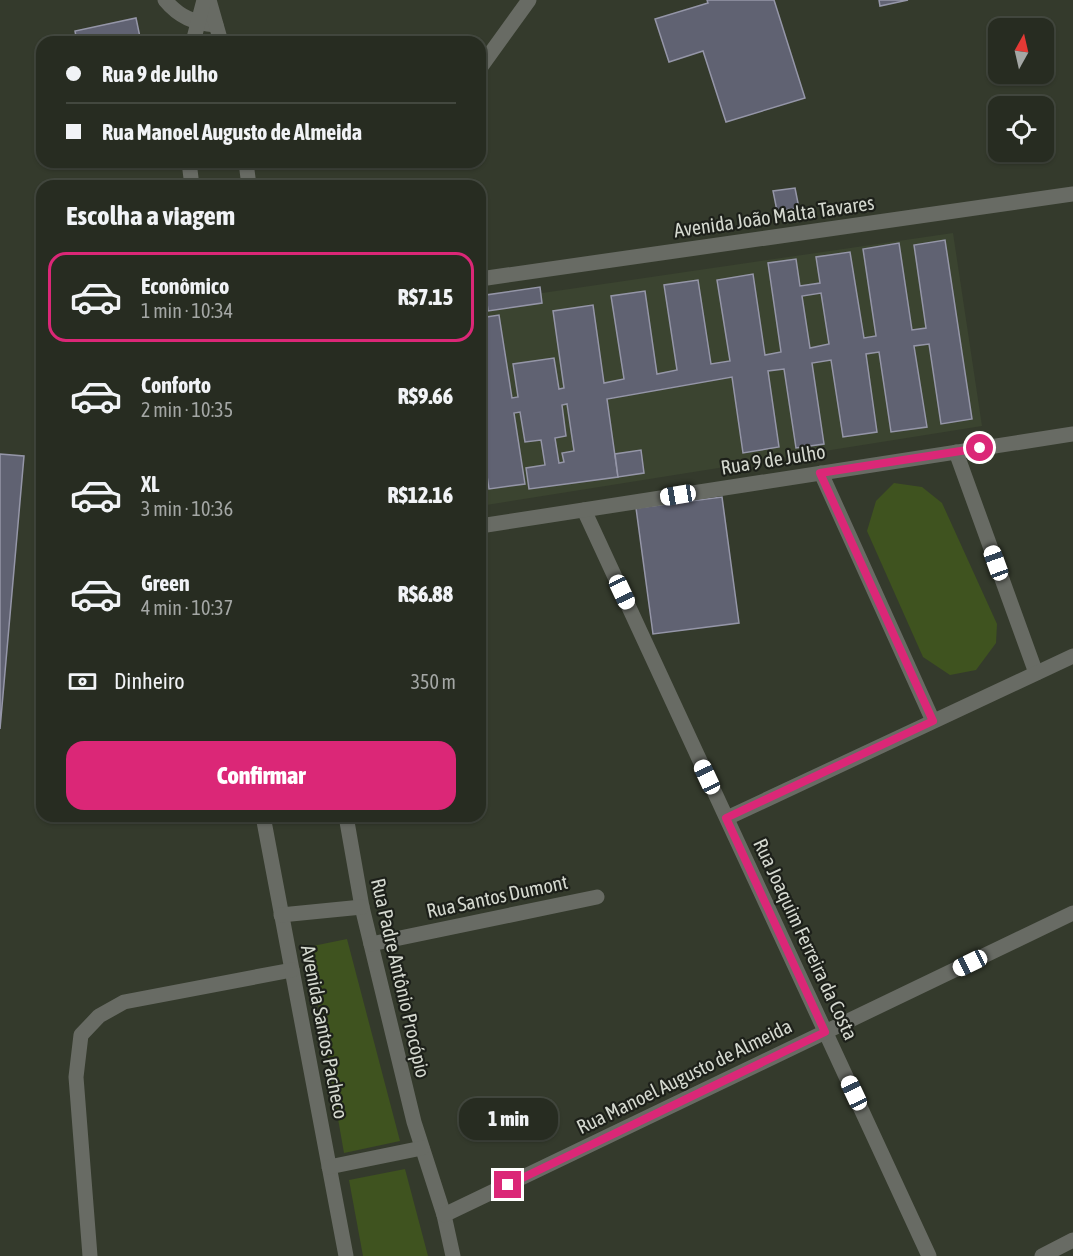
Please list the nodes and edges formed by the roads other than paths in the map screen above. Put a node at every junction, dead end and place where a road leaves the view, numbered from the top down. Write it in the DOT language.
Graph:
graph roads {
  1 [pos="165,0"];
  2 [pos="204,0"];
  3 [pos="209,0"];
  4 [pos="529,0"];
  5 [pos="197,23"];
  6 [pos="216,25"];
  7 [pos="195,36"];
  8 [pos="219,36"];
  9 [pos="486,60"];
  10 [pos="1073,194"];
  11 [pos="486,278"];
  12 [pos="1073,434"];
  13 [pos="956,452"];
  14 [pos="820,473"];
  15 [pos="584,510"];
  16 [pos="486,525"];
  17 [pos="1073,656"];
  18 [pos="1036,674"];
  19 [pos="933,721"];
  20 [pos="726,818"];
  21 [pos="264,822"];
  22 [pos="347,822"];
  23 [pos="597,897"];
  24 [pos="362,907"];
  25 [pos="1073,913"];
  26 [pos="282,915"];
  27 [pos="370,944"];
  28 [pos="292,970"];
  29 [pos="825,1032"];
  30 [pos="422,1148"];
  31 [pos="329,1167"];
  32 [pos="444,1215"];
  33 [pos="1073,1240"];
  34 [pos="90,1256"];
  35 [pos="346,1256"];
  36 [pos="453,1256"];
  37 [pos="929,1256"];
  38 [pos="1042,1256"];
  1 -- 5 [label="street"];
  2 -- 5 [label="street"];
  3 -- 6 [label="street"];
  4 -- 9 [label="street"];
  5 -- 6 [label="street"];
  5 -- 7 [label="street"];
  6 -- 8 [label="street"];
  10 -- 11 [label="street, Avenida João Malta Tavares"];
  12 -- 13 [label="street, Rua 9 de Julho"];
  13 -- 14 [label="street, Rua 9 de Julho"];
  13 -- 18 [label="street"];
  14 -- 15 [label="street, Rua 9 de Julho"];
  14 -- 19 [label="street"];
  15 -- 16 [label="street, Rua 9 de Julho"];
  15 -- 20 [label="street, Rua Joaquim Ferreira da Costa"];
  17 -- 18 [label="street"];
  18 -- 19 [label="street"];
  19 -- 20 [label="street"];
  20 -- 29 [label="street, Rua Joaquim Ferreira da Costa"];
  21 -- 26 [label="street, Avenida Santos Pacheco"];
  22 -- 24 [label="street, Rua Padre Antônio Procópio"];
  23 -- 27 [label="street, Rua Santos Dumont"];
  24 -- 26 [label="street"];
  24 -- 27 [label="street, Rua Padre Antônio Procópio"];
  25 -- 29 [label="street, Rua Manoel Augusto de Almeida"];
  26 -- 28 [label="street, Avenida Santos Pacheco"];
  27 -- 30 [label="street, Rua Padre Antônio Procópio"];
  28 -- 31 [label="street, Avenida Santos Pacheco"];
  28 -- 34 [label="street"];
  29 -- 32 [label="street, Rua Manoel Augusto de Almeida"];
  29 -- 37 [label="street, Rua Joaquim Ferreira da Costa"];
  30 -- 31 [label="street"];
  30 -- 32 [label="street, Rua Padre Antônio Procópio"];
  31 -- 35 [label="street, Avenida Santos Pacheco"];
  32 -- 36 [label="street, Rua Padre Antônio Procópio"];
  33 -- 38 [label="street"];
}
